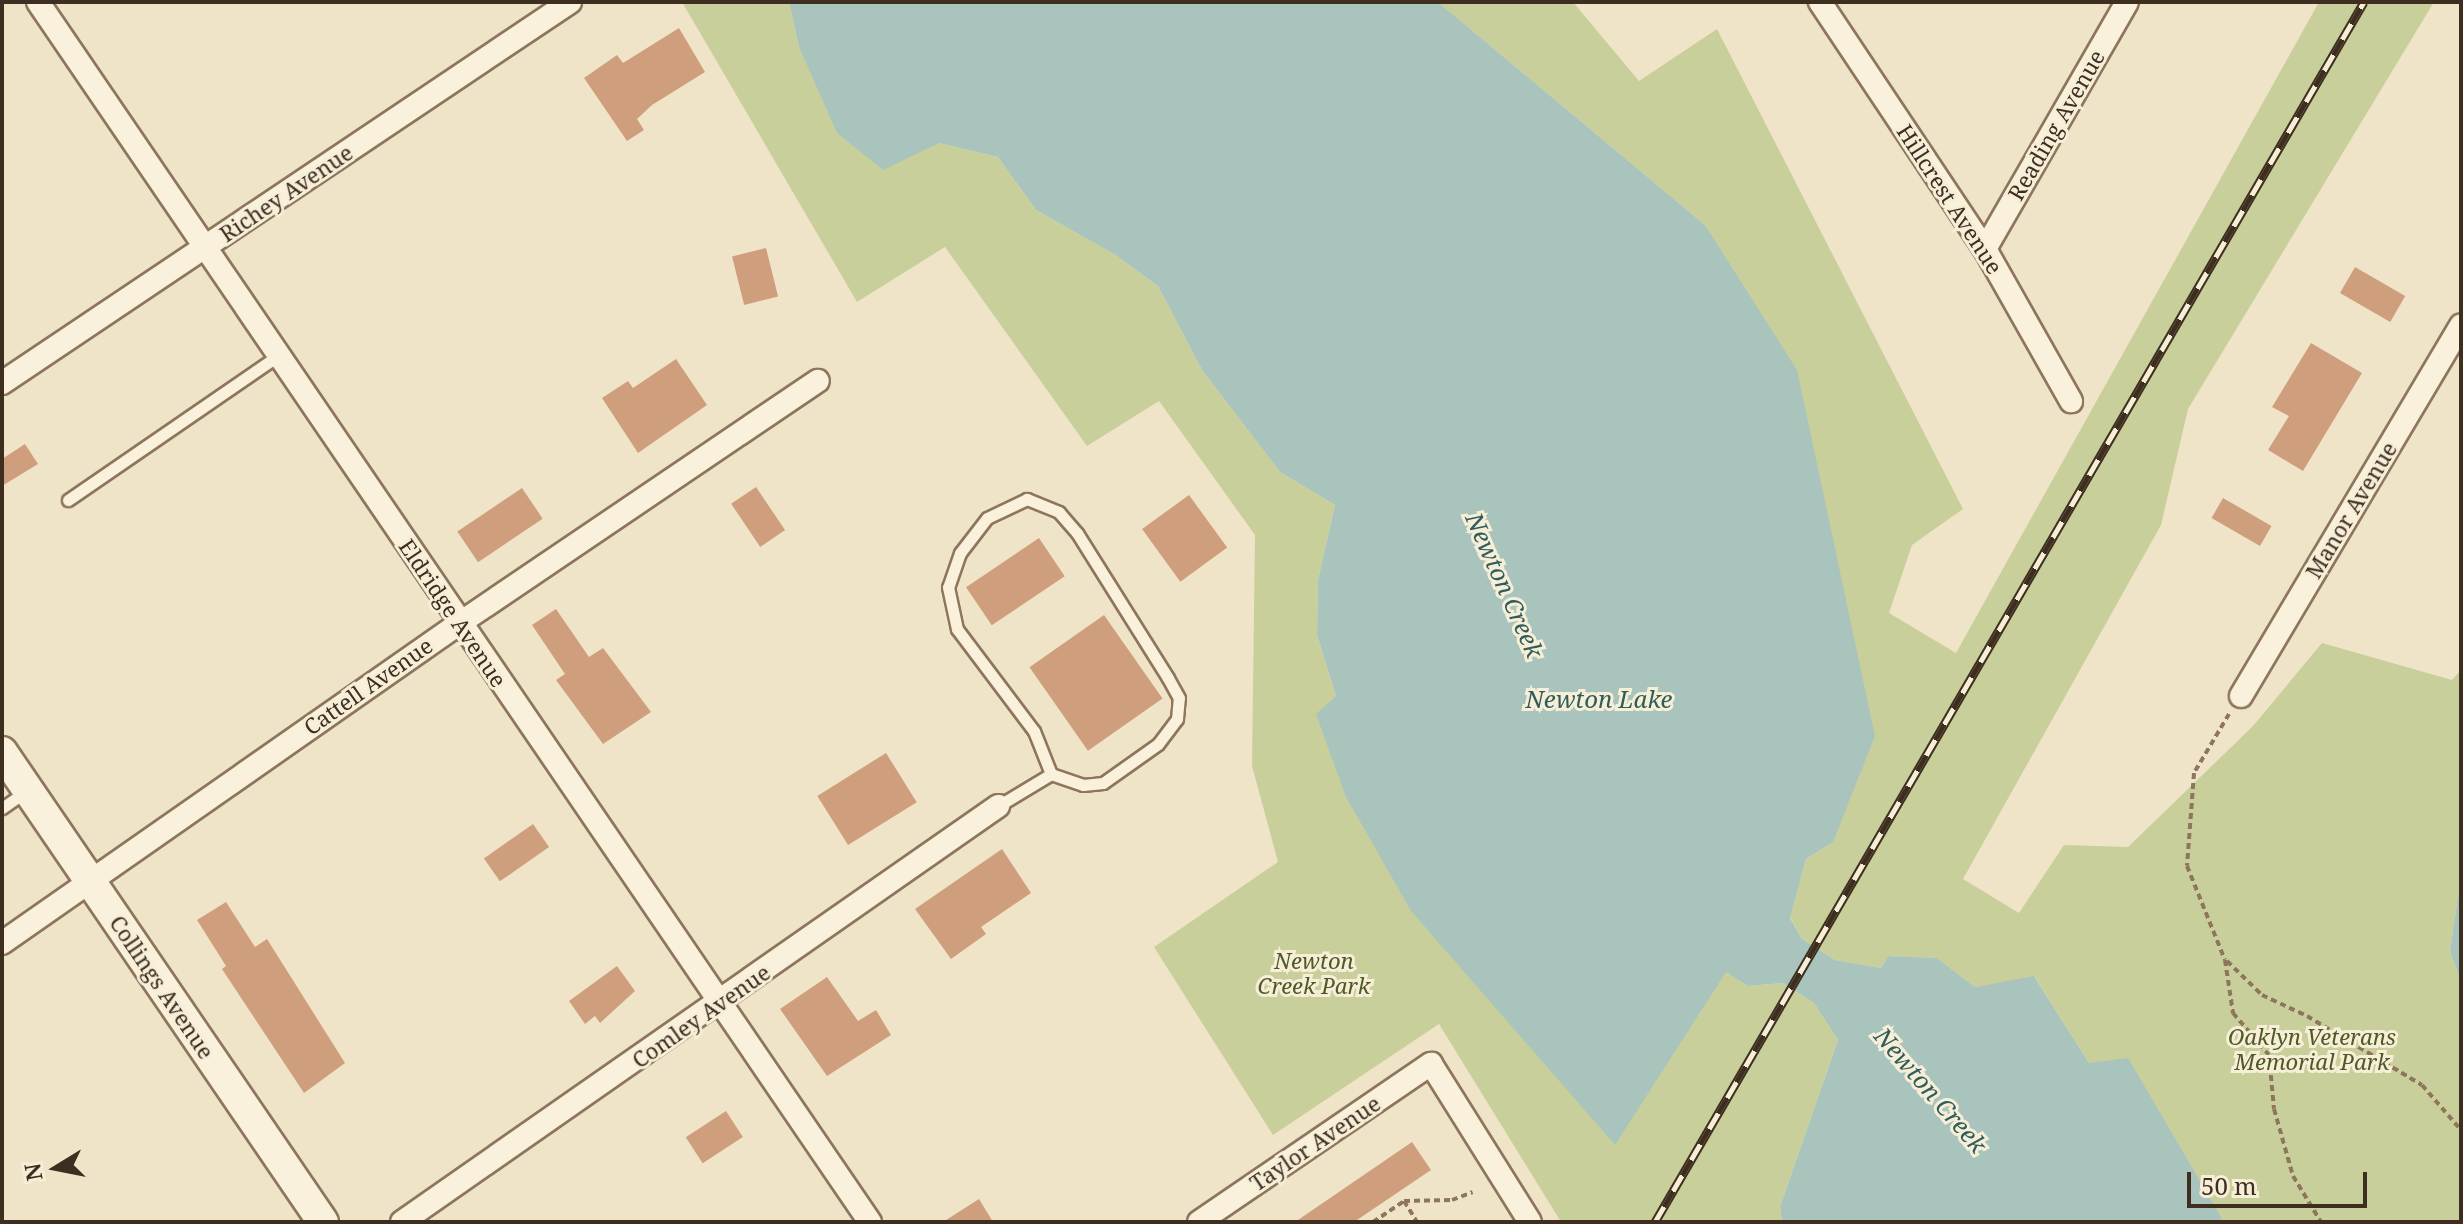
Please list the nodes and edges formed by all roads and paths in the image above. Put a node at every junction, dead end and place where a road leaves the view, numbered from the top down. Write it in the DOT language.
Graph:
graph roads {
  1 [pos="38,2"];
  2 [pos="570,2"];
  3 [pos="1820,2"];
  4 [pos="2127,2"];
  5 [pos="205,247"];
  6 [pos="1985,249"];
  7 [pos="2461,325"];
  8 [pos="279,355"];
  9 [pos="818,381"];
  10 [pos="2,383"];
  11 [pos="2071,401"];
  12 [pos="68,500"];
  13 [pos="460,623"];
  14 [pos="2241,696"];
  15 [pos="2,752"];
  16 [pos="1051,774"];
  17 [pos="28,790"];
  18 [pos="998,806"];
  19 [pos="2,808"];
  20 [pos="90,880"];
  21 [pos="2,943"];
  22 [pos="2225,960"];
  23 [pos="720,1004"];
  24 [pos="2461,1130"];
  25 [pos="1473,1192"];
  26 [pos="1404,1201"];
  27 [pos="323,1222"];
  28 [pos="402,1222"];
  29 [pos="870,1222"];
  30 [pos="1199,1222"];
  31 [pos="1373,1222"];
  32 [pos="1417,1222"];
  33 [pos="1530,1222"];
  34 [pos="2321,1222"];
  1 -- 5 [label="street, Eldridge Avenue"];
  2 -- 5 [label="street, Richey Avenue"];
  3 -- 6 [label="street, Hillcrest Avenue"];
  4 -- 6 [label="street, Reading Avenue"];
  5 -- 8 [label="street, Eldridge Avenue"];
  5 -- 10 [label="street, Richey Avenue"];
  6 -- 11 [label="street, Hillcrest Avenue"];
  7 -- 14 [label="street, Manor Avenue"];
  8 -- 12 [label="lane"];
  8 -- 13 [label="street, Eldridge Avenue"];
  9 -- 13 [label="street, Cattell Avenue"];
  13 -- 20 [label="street, Cattell Avenue"];
  13 -- 23 [label="street, Eldridge Avenue"];
  14 -- 22 [label="path"];
  15 -- 17 [label="main road, Collings Avenue"];
  16 -- 16 [label="lane"];
  16 -- 18 [label="lane"];
  17 -- 19 [label="lane"];
  17 -- 20 [label="main road, Collings Avenue"];
  18 -- 23 [label="street, Comley Avenue"];
  20 -- 21 [label="street, Cattell Avenue"];
  20 -- 27 [label="main road, Collings Avenue"];
  22 -- 24 [label="path"];
  22 -- 34 [label="path"];
  23 -- 28 [label="street, Comley Avenue"];
  23 -- 29 [label="street, Eldridge Avenue"];
  25 -- 26 [label="path"];
  26 -- 31 [label="path"];
  26 -- 32 [label="path"];
  30 -- 33 [label="street, Taylor Avenue"];
}
